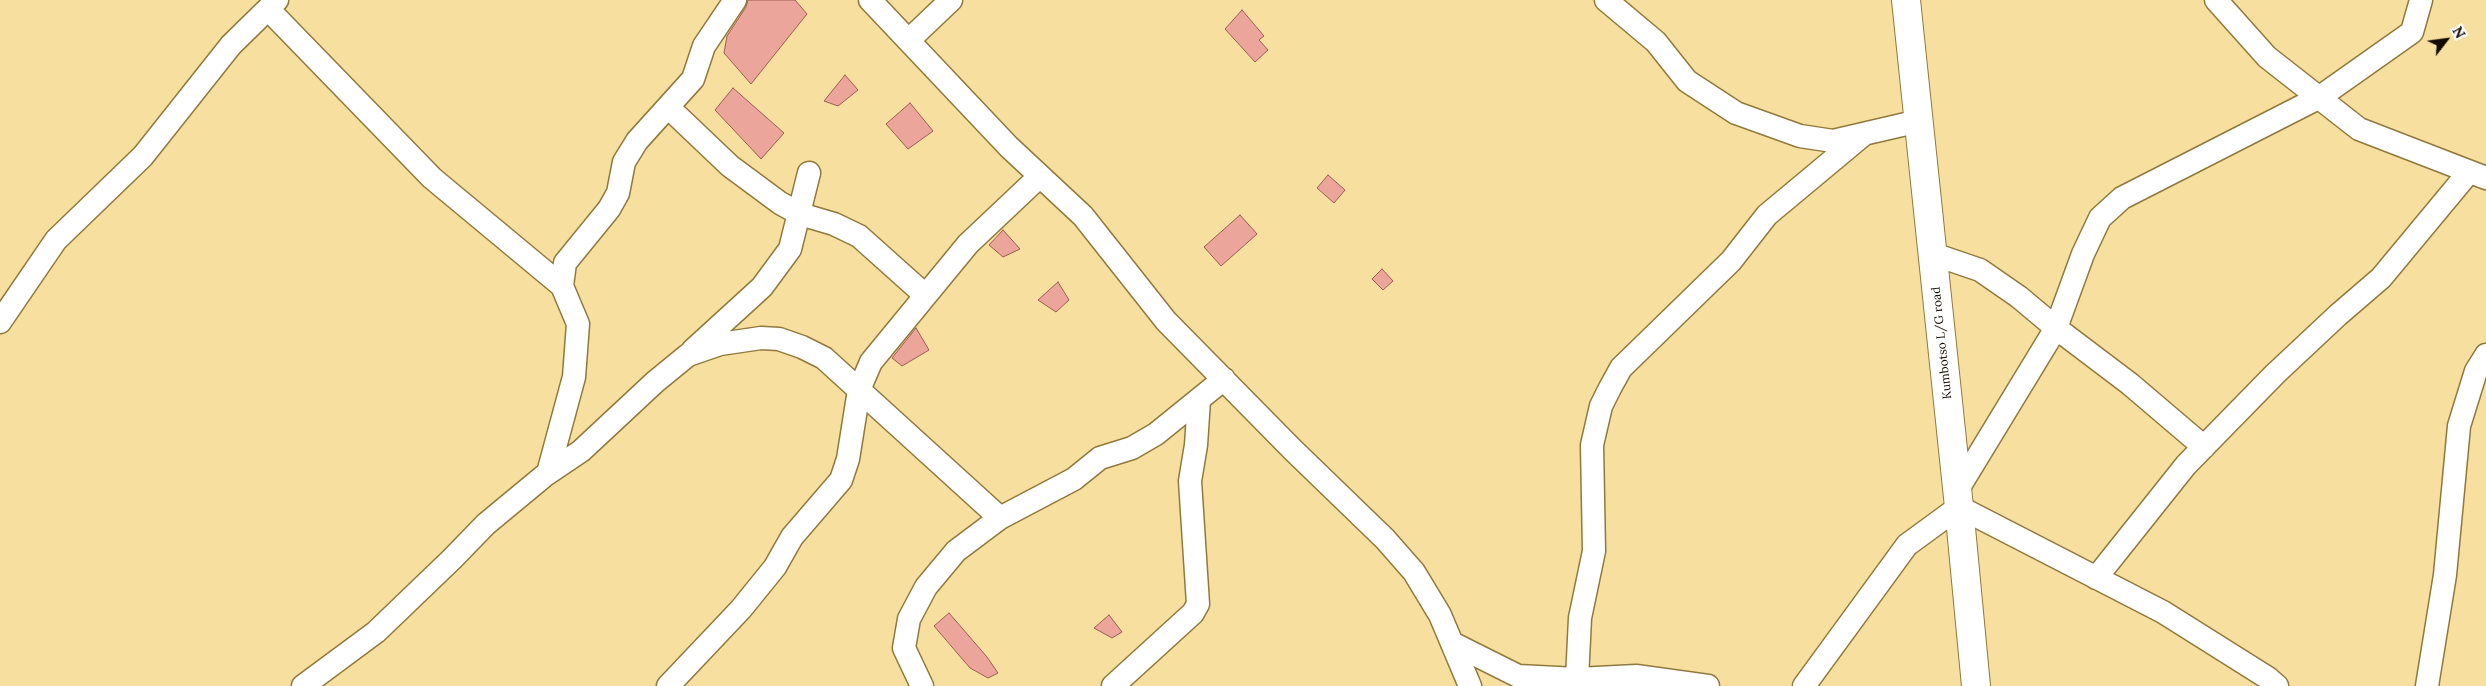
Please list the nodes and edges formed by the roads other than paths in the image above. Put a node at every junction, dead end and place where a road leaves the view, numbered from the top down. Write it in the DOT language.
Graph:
graph roads {
  1 [pos="734,0"];
  2 [pos="870,0"];
  3 [pos="951,0"];
  4 [pos="1606,0"];
  5 [pos="1906,0"];
  6 [pos="2216,0"];
  7 [pos="2421,0"];
  8 [pos="272,4"];
  9 [pos="909,40"];
  10 [pos="2320,97"];
  11 [pos="668,107"];
  12 [pos="1919,121"];
  13 [pos="1863,135"];
  14 [pos="809,173"];
  15 [pos="2477,175"];
  16 [pos="1040,176"];
  17 [pos="800,214"];
  18 [pos="1933,254"];
  19 [pos="562,286"];
  20 [pos="925,295"];
  21 [pos="0,322"];
  22 [pos="2056,328"];
  23 [pos="688,355"];
  24 [pos="2486,355"];
  25 [pos="1224,379"];
  26 [pos="859,390"];
  27 [pos="1199,400"];
  28 [pos="2204,447"];
  29 [pos="548,473"];
  30 [pos="1959,498"];
  31 [pos="1000,518"];
  32 [pos="2096,578"];
  33 [pos="1452,643"];
  34 [pos="1577,678"];
  35 [pos="303,686"];
  36 [pos="668,686"];
  37 [pos="922,686"];
  38 [pos="1113,686"];
  39 [pos="1470,686"];
  40 [pos="1708,686"];
  41 [pos="1804,686"];
  42 [pos="1976,686"];
  43 [pos="2276,686"];
  44 [pos="2427,686"];
  1 -- 11 [label="street"];
  2 -- 9 [label="street"];
  3 -- 9 [label="street"];
  4 -- 13 [label="street"];
  5 -- 12 [label="main road, Kumbotso L/G road"];
  6 -- 10 [label="street"];
  7 -- 10 [label="street"];
  8 -- 19 [label="street"];
  8 -- 21 [label="street"];
  9 -- 16 [label="street"];
  10 -- 15 [label="street"];
  10 -- 22 [label="street"];
  11 -- 17 [label="street"];
  11 -- 19 [label="street"];
  12 -- 13 [label="street"];
  12 -- 18 [label="main road, Kumbotso L/G road"];
  13 -- 34 [label="street"];
  14 -- 17 [label="street"];
  15 -- 28 [label="street"];
  16 -- 20 [label="street"];
  16 -- 25 [label="street"];
  17 -- 20 [label="street"];
  17 -- 23 [label="street"];
  18 -- 22 [label="street"];
  18 -- 30 [label="main road, Kumbotso L/G road"];
  19 -- 29 [label="street"];
  20 -- 26 [label="street"];
  22 -- 28 [label="street"];
  22 -- 30 [label="street"];
  23 -- 26 [label="street"];
  23 -- 29 [label="street"];
  24 -- 44 [label="street"];
  25 -- 27 [label="street"];
  25 -- 33 [label="street"];
  26 -- 31 [label="street"];
  26 -- 36 [label="street"];
  27 -- 31 [label="street"];
  27 -- 38 [label="street"];
  28 -- 32 [label="street"];
  29 -- 35 [label="street"];
  30 -- 32 [label="street"];
  30 -- 41 [label="street"];
  30 -- 42 [label="main road, Kumbotso L/G road"];
  31 -- 37 [label="street"];
  32 -- 43 [label="street"];
  33 -- 34 [label="street"];
  33 -- 39 [label="street"];
  34 -- 40 [label="street"];
}
